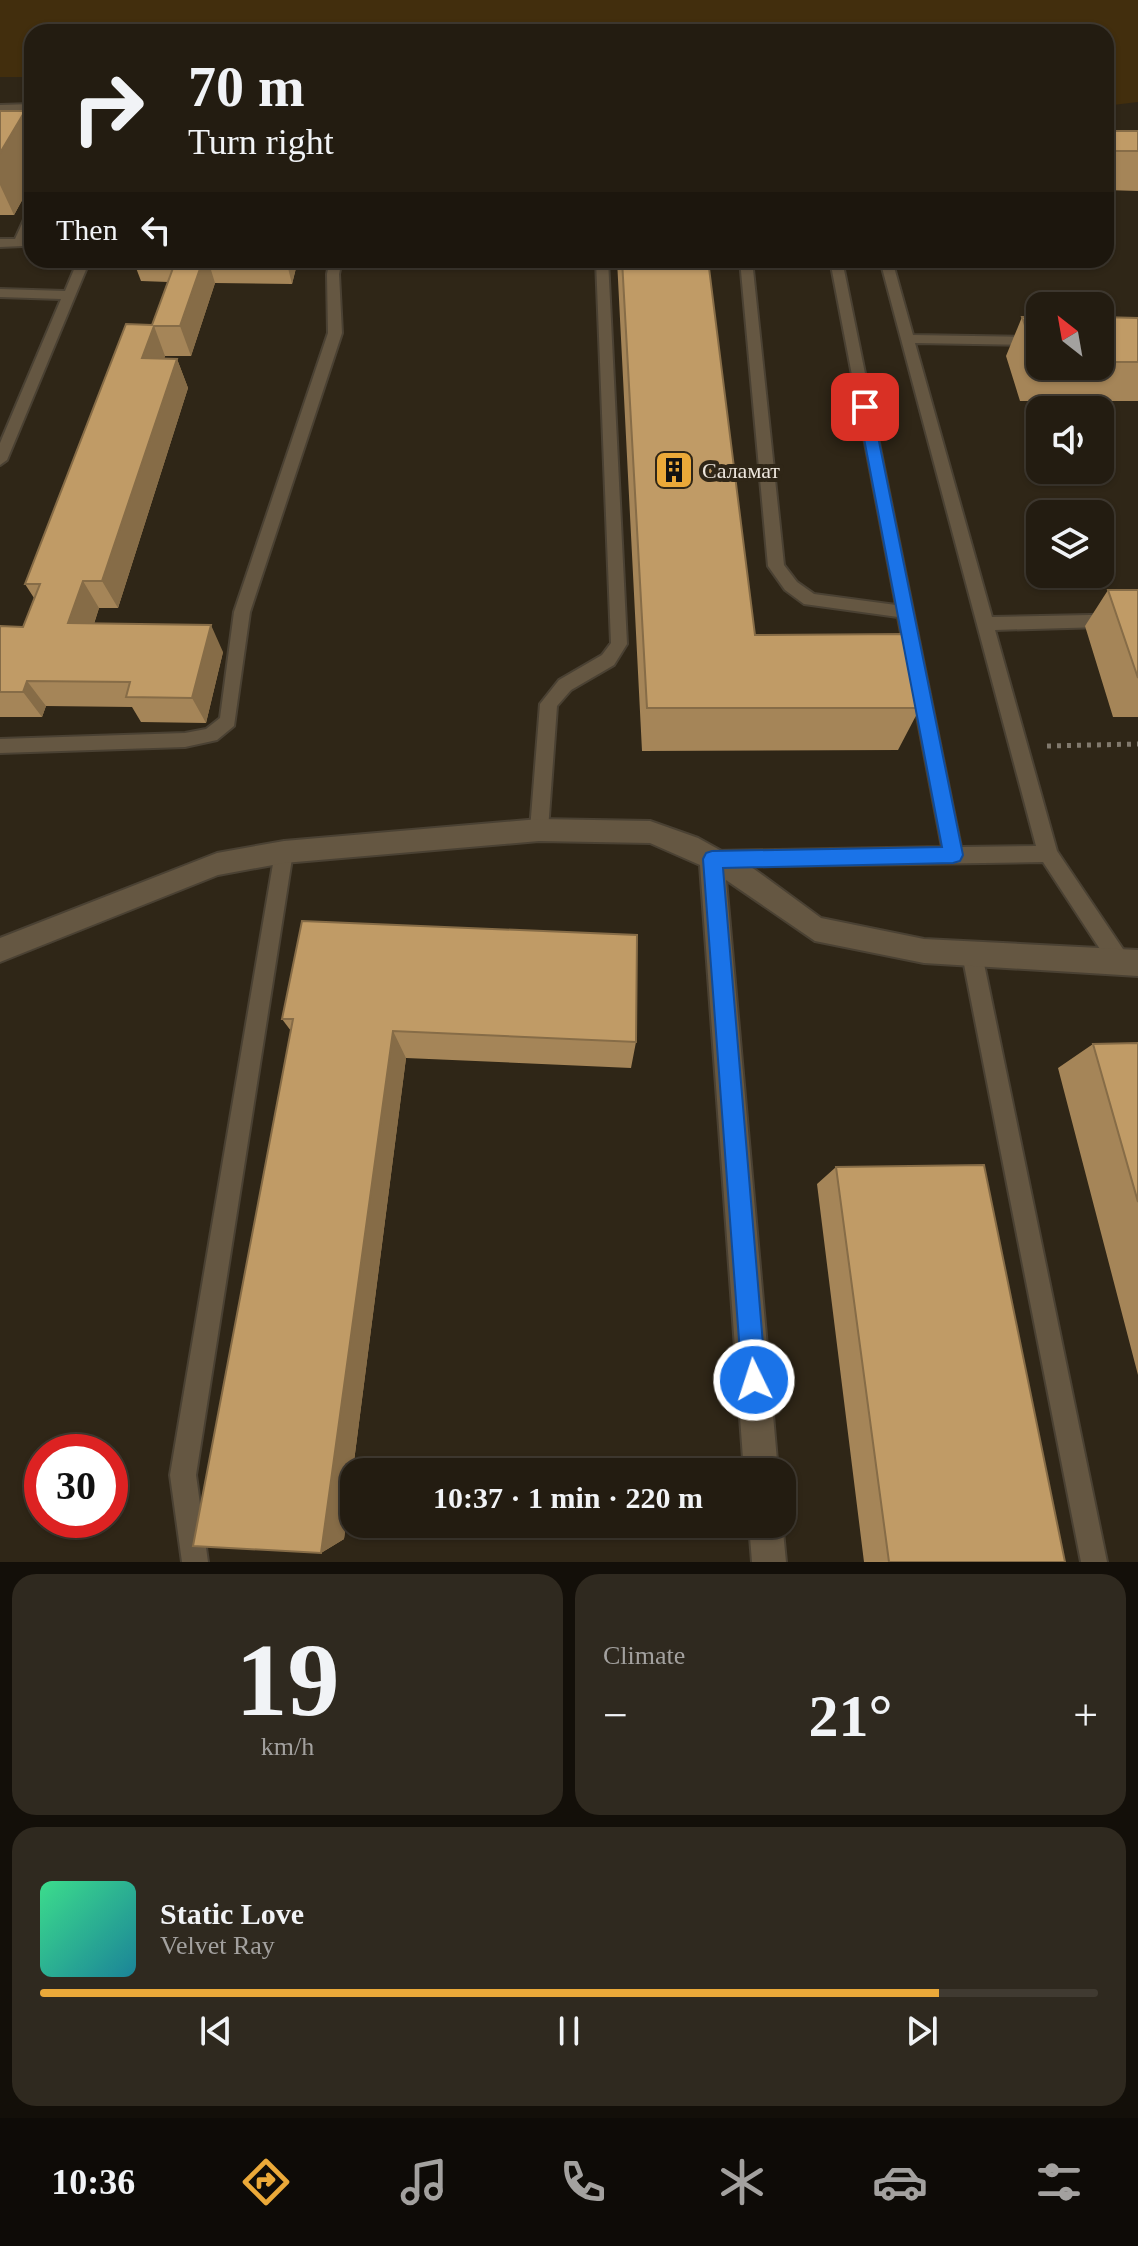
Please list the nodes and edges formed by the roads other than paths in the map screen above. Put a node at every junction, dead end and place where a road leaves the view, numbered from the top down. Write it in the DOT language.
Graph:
graph roads {
  1 [pos="24,108"];
  2 [pos="0,109"];
  3 [pos="24,232"];
  4 [pos="0,243"];
  5 [pos="81,268"];
  6 [pos="334,268"];
  7 [pos="602,268"];
  8 [pos="747,268"];
  9 [pos="838,268"];
  10 [pos="888,268"];
  11 [pos="0,293"];
  12 [pos="69,295"];
  13 [pos="908,339"];
  14 [pos="1026,341"];
  15 [pos="0,460"];
  16 [pos="905,612"];
  17 [pos="1138,620"];
  18 [pos="985,624"];
  19 [pos="0,746"];
  20 [pos="539,830"];
  21 [pos="284,852"];
  22 [pos="1048,854"];
  23 [pos="953,855"];
  24 [pos="712,859"];
  25 [pos="0,950"];
  26 [pos="972,954"];
  27 [pos="1129,963"];
  28 [pos="760,1458"];
  29 [pos="767,1538"];
  30 [pos="195,1562"];
  31 [pos="769,1562"];
  32 [pos="1094,1562"];
  1 -- 2 [label="street"];
  3 -- 4 [label="lane"];
  5 -- 12 [label="lane"];
  6 -- 19 [label="lane"];
  7 -- 20 [label="lane"];
  8 -- 16 [label="lane"];
  9 -- 16 [label="lane"];
  10 -- 13 [label="lane"];
  11 -- 12 [label="lane"];
  12 -- 15 [label="lane"];
  13 -- 14 [label="lane"];
  13 -- 18 [label="lane"];
  16 -- 23 [label="lane"];
  17 -- 18 [label="lane"];
  18 -- 22 [label="lane"];
  20 -- 21 [label="street"];
  20 -- 24 [label="street"];
  21 -- 25 [label="street"];
  21 -- 30 [label="lane"];
  22 -- 23 [label="lane"];
  22 -- 27 [label="lane"];
  23 -- 24 [label="lane"];
  24 -- 26 [label="street"];
  24 -- 28 [label="street"];
  26 -- 27 [label="street"];
  26 -- 32 [label="lane"];
  29 -- 31 [label="street"];
}
